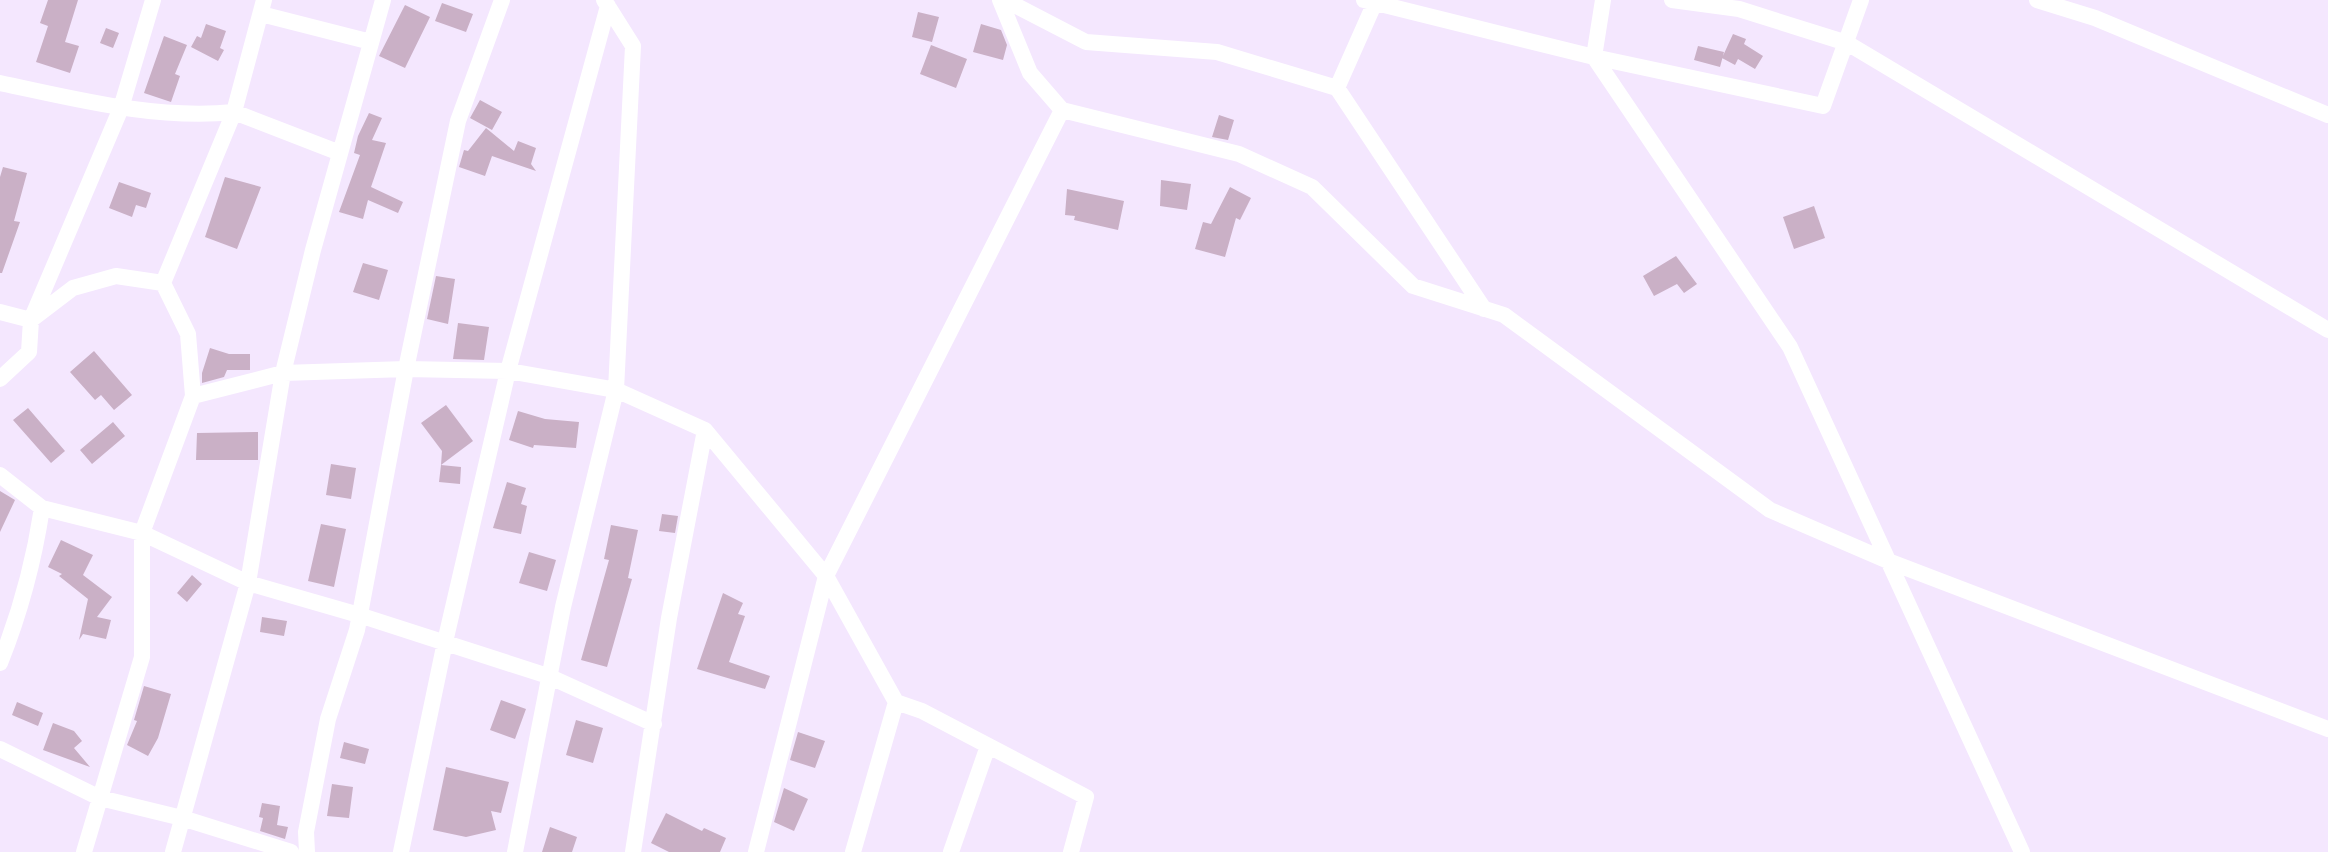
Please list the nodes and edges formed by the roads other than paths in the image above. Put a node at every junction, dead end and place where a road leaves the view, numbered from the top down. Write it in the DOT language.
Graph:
graph roads {
  1 [pos="153,0"];
  2 [pos="383,0"];
  3 [pos="502,0"];
  4 [pos="1000,0"];
  5 [pos="1005,0"];
  6 [pos="1603,0"];
  7 [pos="1672,0"];
  8 [pos="1861,0"];
  9 [pos="2037,0"];
  10 [pos="1371,2"];
  11 [pos="606,3"];
  12 [pos="262,7"];
  13 [pos="371,42"];
  14 [pos="1847,43"];
  15 [pos="1594,57"];
  16 [pos="0,83"];
  17 [pos="1337,88"];
  18 [pos="121,108"];
  19 [pos="1062,110"];
  20 [pos="234,112"];
  21 [pos="2328,115"];
  22 [pos="340,153"];
  23 [pos="163,283"];
  24 [pos="1484,309"];
  25 [pos="0,312"];
  26 [pos="31,320"];
  27 [pos="2328,330"];
  28 [pos="406,369"];
  29 [pos="508,371"];
  30 [pos="283,374"];
  31 [pos="0,379"];
  32 [pos="616,390"];
  33 [pos="193,396"];
  34 [pos="705,430"];
  35 [pos="0,475"];
  36 [pos="42,508"];
  37 [pos="142,533"];
  38 [pos="1888,561"];
  39 [pos="826,576"];
  40 [pos="248,583"];
  41 [pos="359,615"];
  42 [pos="445,642"];
  43 [pos="0,663"];
  44 [pos="548,676"];
  45 [pos="896,702"];
  46 [pos="654,724"];
  47 [pos="2328,729"];
  48 [pos="988,746"];
  49 [pos="0,748"];
  50 [pos="100,798"];
  51 [pos="182,819"];
  52 [pos="84,852"];
  53 [pos="173,852"];
  54 [pos="291,852"];
  55 [pos="307,852"];
  56 [pos="401,852"];
  57 [pos="515,852"];
  58 [pos="633,852"];
  59 [pos="756,852"];
  60 [pos="853,852"];
  61 [pos="951,852"];
  62 [pos="1071,852"];
  63 [pos="2022,852"];
  1 -- 18 [label="street"];
  2 -- 13 [label="street"];
  3 -- 28 [label="street"];
  4 -- 19 [label="street"];
  5 -- 17 [label="street"];
  6 -- 15 [label="street"];
  7 -- 14 [label="street"];
  8 -- 14 [label="street"];
  9 -- 21 [label="street"];
  10 -- 15 [label="street"];
  10 -- 17 [label="street"];
  11 -- 29 [label="street"];
  11 -- 32 [label="street"];
  12 -- 13 [label="street"];
  12 -- 20 [label="street"];
  13 -- 22 [label="street"];
  14 -- 15 [label="street"];
  14 -- 27 [label="street"];
  15 -- 38 [label="street"];
  16 -- 18 [label="street"];
  17 -- 24 [label="street"];
  18 -- 20 [label="street"];
  18 -- 26 [label="street"];
  19 -- 24 [label="street"];
  19 -- 39 [label="street"];
  20 -- 22 [label="street"];
  20 -- 23 [label="street"];
  22 -- 30 [label="street"];
  23 -- 26 [label="street"];
  23 -- 33 [label="street"];
  24 -- 38 [label="street"];
  25 -- 26 [label="street"];
  26 -- 31 [label="street"];
  28 -- 29 [label="street"];
  28 -- 30 [label="street"];
  28 -- 41 [label="street"];
  29 -- 32 [label="street"];
  29 -- 42 [label="street"];
  30 -- 33 [label="street"];
  30 -- 40 [label="street"];
  32 -- 34 [label="street"];
  32 -- 44 [label="street"];
  33 -- 37 [label="street"];
  34 -- 39 [label="street"];
  34 -- 46 [label="street"];
  35 -- 36 [label="street"];
  36 -- 37 [label="street"];
  36 -- 43 [label="street"];
  37 -- 40 [label="street"];
  37 -- 50 [label="street"];
  38 -- 47 [label="street"];
  38 -- 63 [label="street"];
  39 -- 45 [label="street"];
  39 -- 59 [label="street"];
  40 -- 41 [label="street"];
  40 -- 51 [label="street"];
  41 -- 42 [label="street"];
  41 -- 55 [label="street"];
  42 -- 44 [label="street"];
  42 -- 56 [label="street"];
  44 -- 46 [label="street"];
  44 -- 57 [label="street"];
  45 -- 48 [label="street"];
  45 -- 60 [label="street"];
  46 -- 58 [label="street"];
  48 -- 61 [label="street"];
  48 -- 62 [label="street"];
  49 -- 50 [label="street"];
  50 -- 51 [label="street"];
  50 -- 52 [label="street"];
  51 -- 53 [label="street"];
  51 -- 54 [label="street"];
}
